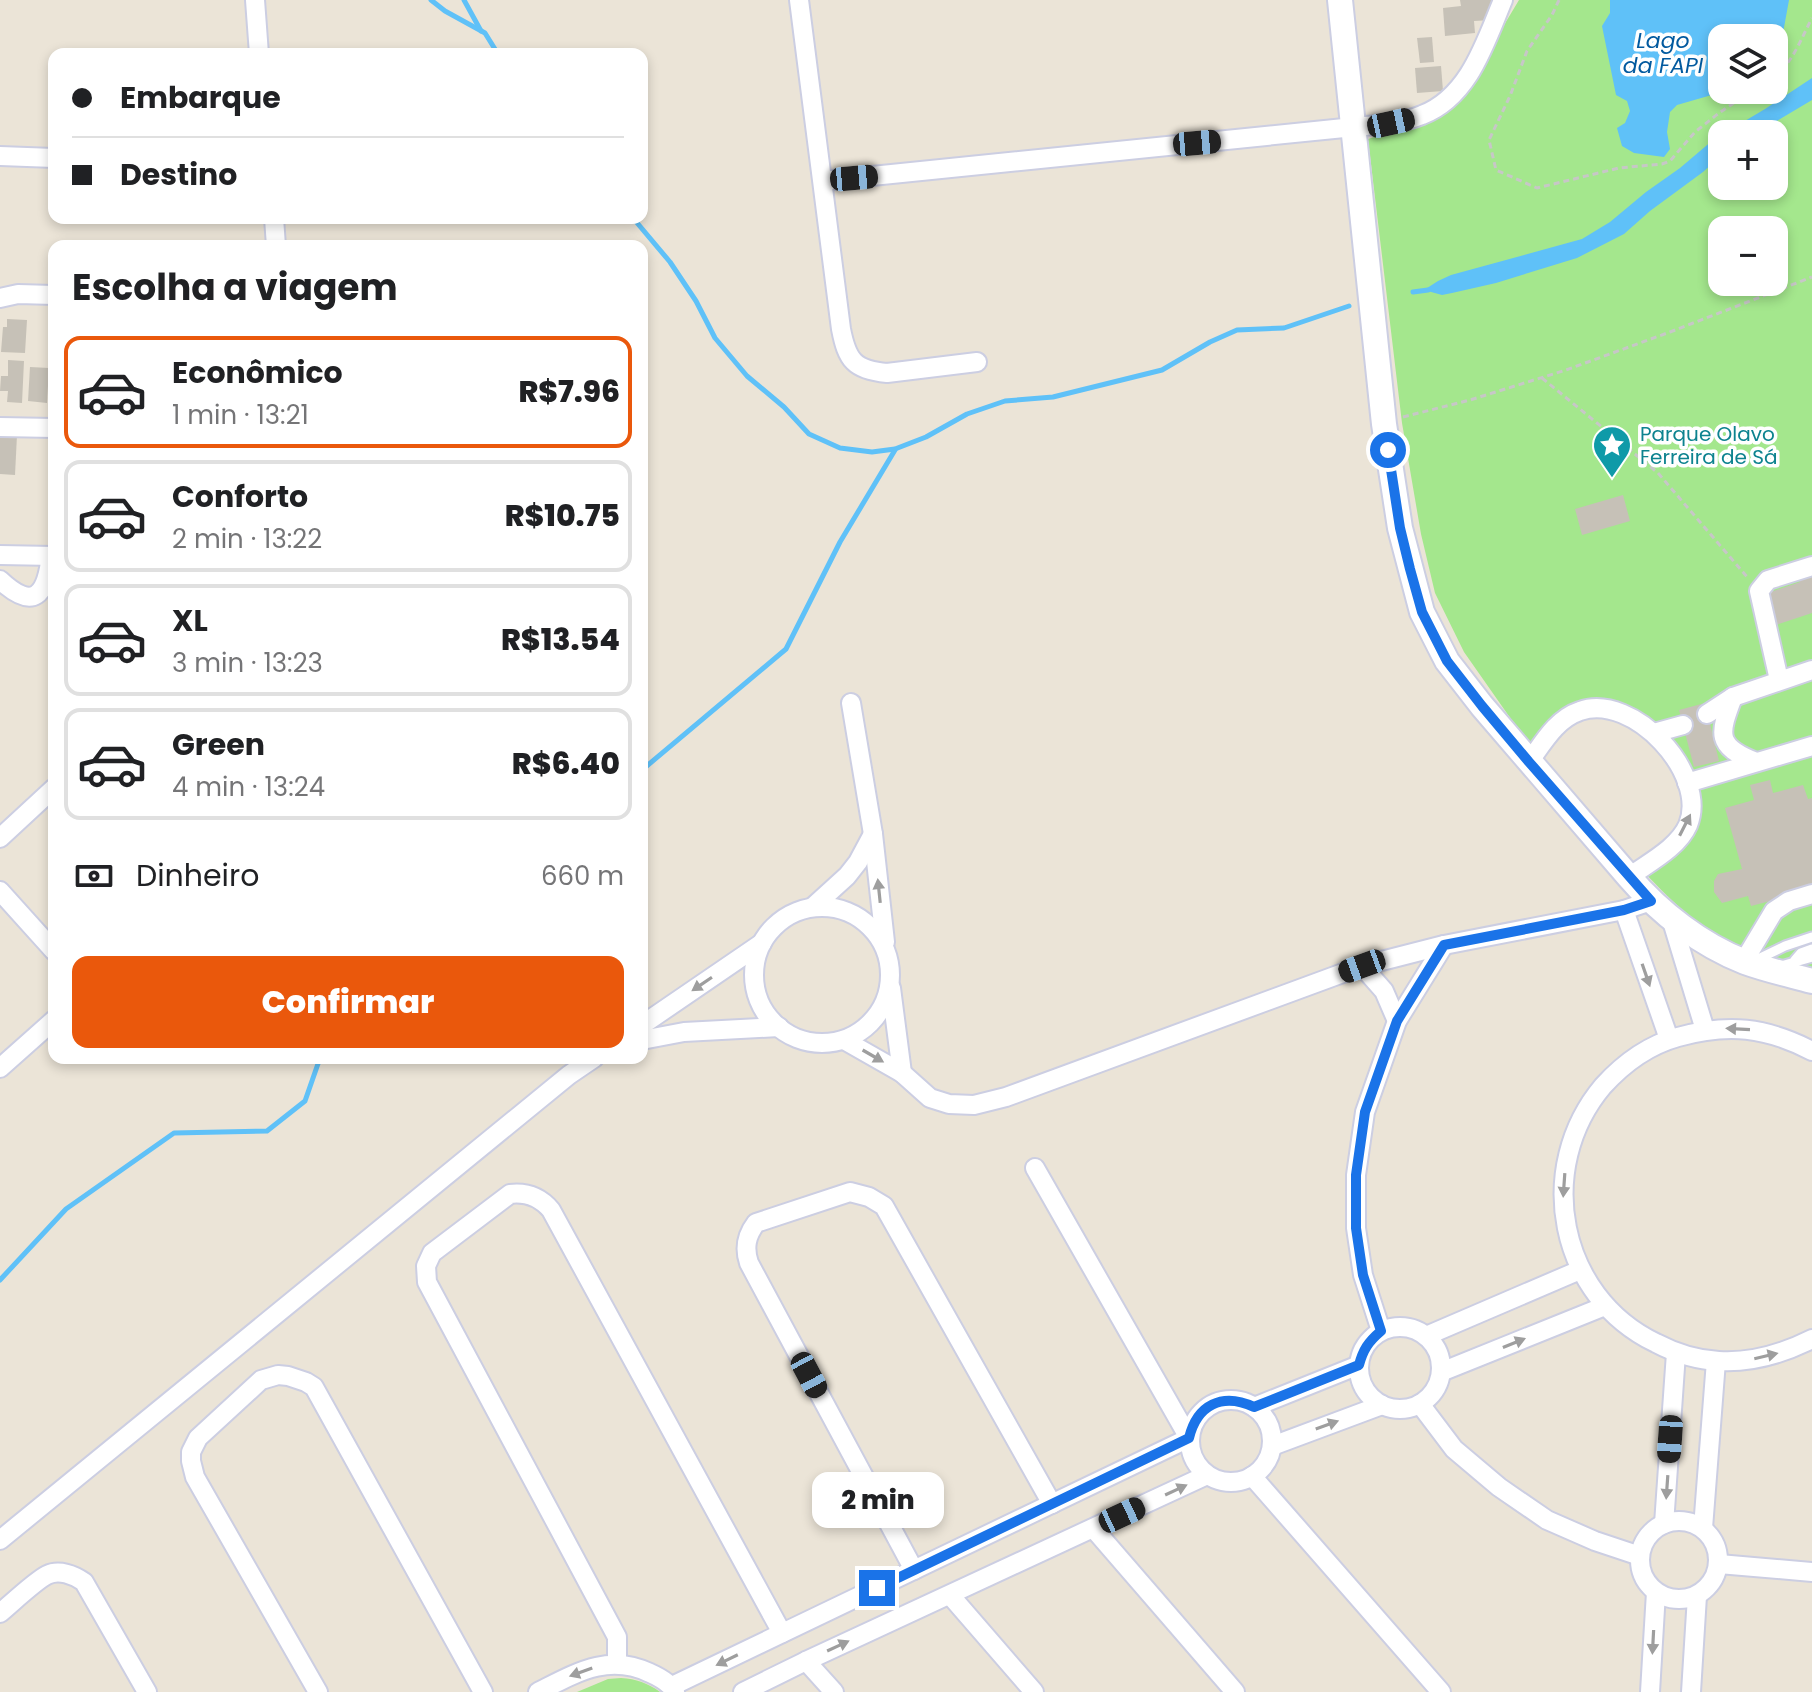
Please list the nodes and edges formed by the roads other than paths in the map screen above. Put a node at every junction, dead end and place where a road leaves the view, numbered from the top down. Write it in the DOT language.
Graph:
graph roads {
  1 [pos="255,0"];
  2 [pos="799,0"];
  3 [pos="1340,0"];
  4 [pos="1503,0"];
  5 [pos="259,48"];
  6 [pos="1354,127"];
  7 [pos="0,156"];
  8 [pos="48,158"];
  9 [pos="823,181"];
  10 [pos="48,295"];
  11 [pos="0,298"];
  12 [pos="977,362"];
  13 [pos="0,427"];
  14 [pos="48,428"];
  15 [pos="0,555"];
  16 [pos="48,556"];
  17 [pos="1812,566"];
  18 [pos="48,577"];
  19 [pos="0,580"];
  20 [pos="1812,670"];
  21 [pos="1779,680"];
  22 [pos="1733,697"];
  23 [pos="851,703"];
  24 [pos="1707,714"];
  25 [pos="1683,725"];
  26 [pos="1654,733"];
  27 [pos="1812,746"];
  28 [pos="1529,762"];
  29 [pos="1756,762"];
  30 [pos="1687,783"];
  31 [pos="48,794"];
  32 [pos="873,834"];
  33 [pos="0,838"];
  34 [pos="1629,877"];
  35 [pos="0,891"];
  36 [pos="1812,894"];
  37 [pos="1651,901"];
  38 [pos="814,906"];
  39 [pos="1624,910"];
  40 [pos="1671,918"];
  41 [pos="1812,937"];
  42 [pos="762,943"];
  43 [pos="48,944"];
  44 [pos="1444,945"];
  45 [pos="885,947"];
  46 [pos="1812,949"];
  47 [pos="1812,957"];
  48 [pos="1795,960"];
  49 [pos="1754,965"];
  50 [pos="1362,966"];
  51 [pos="1812,981"];
  52 [pos="891,982"];
  53 [pos="648,1021"];
  54 [pos="1397,1021"];
  55 [pos="48,1025"];
  56 [pos="779,1027"];
  57 [pos="1705,1030"];
  58 [pos="648,1039"];
  59 [pos="1669,1039"];
  60 [pos="844,1040"];
  61 [pos="1812,1051"];
  62 [pos="585,1064"];
  63 [pos="592,1064"];
  64 [pos="0,1068"];
  65 [pos="902,1073"];
  66 [pos="569,1075"];
  67 [pos="1035,1168"];
  68 [pos="1580,1270"];
  69 [pos="1605,1306"];
  70 [pos="1381,1331"];
  71 [pos="1426,1336"];
  72 [pos="1812,1339"];
  73 [pos="1676,1353"];
  74 [pos="1716,1361"];
  75 [pos="1359,1365"];
  76 [pos="1441,1372"];
  77 [pos="1420,1404"];
  78 [pos="1382,1405"];
  79 [pos="1254,1407"];
  80 [pos="1189,1438"];
  81 [pos="1272,1446"];
  82 [pos="1207,1475"];
  83 [pos="1252,1476"];
  84 [pos="1052,1504"];
  85 [pos="1664,1524"];
  86 [pos="1703,1528"];
  87 [pos="1094,1529"];
  88 [pos="0,1540"];
  89 [pos="1640,1556"];
  90 [pos="1719,1564"];
  91 [pos="914,1570"];
  92 [pos="1812,1572"];
  93 [pos="1656,1592"];
  94 [pos="950,1595"];
  95 [pos="1697,1596"];
  96 [pos="0,1613"];
  97 [pos="782,1633"];
  98 [pos="806,1661"];
  99 [pos="617,1663"];
  100 [pos="673,1689"];
  101 [pos="147,1692"];
  102 [pos="318,1692"];
  103 [pos="483,1692"];
  104 [pos="538,1692"];
  105 [pos="743,1692"];
  106 [pos="834,1692"];
  107 [pos="1034,1692"];
  108 [pos="1235,1692"];
  109 [pos="1441,1692"];
  110 [pos="1650,1692"];
  111 [pos="1691,1692"];
  1 -- 5 [label="street"];
  2 -- 9 [label="street"];
  3 -- 6 [label="main road"];
  4 -- 6 [label="street"];
  6 -- 9 [label="street"];
  6 -- 28 [label="main road"];
  7 -- 8 [label="street"];
  9 -- 12 [label="street"];
  10 -- 11 [label="street"];
  13 -- 14 [label="street"];
  15 -- 16 [label="street"];
  17 -- 21 [label="street"];
  18 -- 19 [label="street"];
  20 -- 21 [label="street"];
  21 -- 22 [label="street"];
  22 -- 24 [label="street"];
  22 -- 29 [label="street"];
  23 -- 32 [label="street"];
  25 -- 26 [label="street"];
  26 -- 28 [label="street"];
  26 -- 30 [label="street"];
  27 -- 29 [label="street"];
  28 -- 34 [label="main road"];
  29 -- 30 [label="street"];
  34 -- 30 [label="street, one-way"];
  31 -- 33 [label="street"];
  32 -- 38 [label="street"];
  45 -- 32 [label="street, one-way"];
  34 -- 37 [label="main road"];
  35 -- 43 [label="street"];
  36 -- 49 [label="street"];
  37 -- 39 [label="street"];
  37 -- 40 [label="main road"];
  38 -- 42 [label="street"];
  38 -- 45 [label="street"];
  39 -- 44 [label="street"];
  39 -- 59 [label="street, one-way"];
  40 -- 49 [label="main road"];
  40 -- 57 [label="street"];
  41 -- 49 [label="lane"];
  42 -- 53 [label="street, one-way"];
  42 -- 56 [label="street"];
  44 -- 50 [label="street"];
  44 -- 54 [label="street"];
  45 -- 52 [label="street"];
  46 -- 48 [label="lane"];
  47 -- 48 [label="lane"];
  48 -- 49 [label="lane"];
  49 -- 51 [label="main road"];
  50 -- 54 [label="street"];
  50 -- 65 [label="street"];
  52 -- 60 [label="street"];
  52 -- 65 [label="street"];
  54 -- 70 [label="street"];
  55 -- 64 [label="street"];
  56 -- 58 [label="street"];
  56 -- 60 [label="street"];
  57 -- 59 [label="street"];
  61 -- 57 [label="street, one-way"];
  59 -- 68 [label="street, one-way"];
  60 -- 65 [label="street, one-way"];
  62 -- 66 [label="street"];
  63 -- 66 [label="street"];
  66 -- 88 [label="street"];
  67 -- 80 [label="street"];
  68 -- 69 [label="street"];
  68 -- 71 [label="street"];
  69 -- 73 [label="street"];
  76 -- 69 [label="street, one-way"];
  70 -- 71 [label="street"];
  70 -- 75 [label="street"];
  71 -- 76 [label="street"];
  74 -- 72 [label="street, one-way"];
  73 -- 74 [label="street"];
  73 -- 85 [label="street, one-way"];
  74 -- 86 [label="street"];
  75 -- 78 [label="street"];
  75 -- 79 [label="street"];
  76 -- 77 [label="street"];
  77 -- 78 [label="street"];
  77 -- 89 [label="street"];
  81 -- 78 [label="street, one-way"];
  79 -- 80 [label="street"];
  79 -- 81 [label="street"];
  80 -- 82 [label="street"];
  80 -- 84 [label="street"];
  81 -- 83 [label="street"];
  82 -- 83 [label="street"];
  87 -- 82 [label="street, one-way"];
  83 -- 109 [label="street"];
  84 -- 91 [label="street"];
  84 -- 91 [label="street"];
  85 -- 86 [label="street"];
  85 -- 89 [label="street"];
  86 -- 90 [label="street"];
  87 -- 94 [label="street"];
  87 -- 108 [label="street"];
  89 -- 93 [label="street"];
  90 -- 92 [label="street"];
  90 -- 95 [label="street"];
  91 -- 97 [label="street"];
  93 -- 95 [label="street"];
  93 -- 110 [label="street, one-way"];
  98 -- 94 [label="street, one-way"];
  94 -- 107 [label="street"];
  95 -- 111 [label="street"];
  96 -- 101 [label="street"];
  97 -- 99 [label="street"];
  97 -- 100 [label="street, one-way"];
  98 -- 105 [label="street"];
  98 -- 106 [label="street"];
  99 -- 100 [label="street"];
  99 -- 104 [label="street, one-way"];
  102 -- 103 [label="street"];
}
